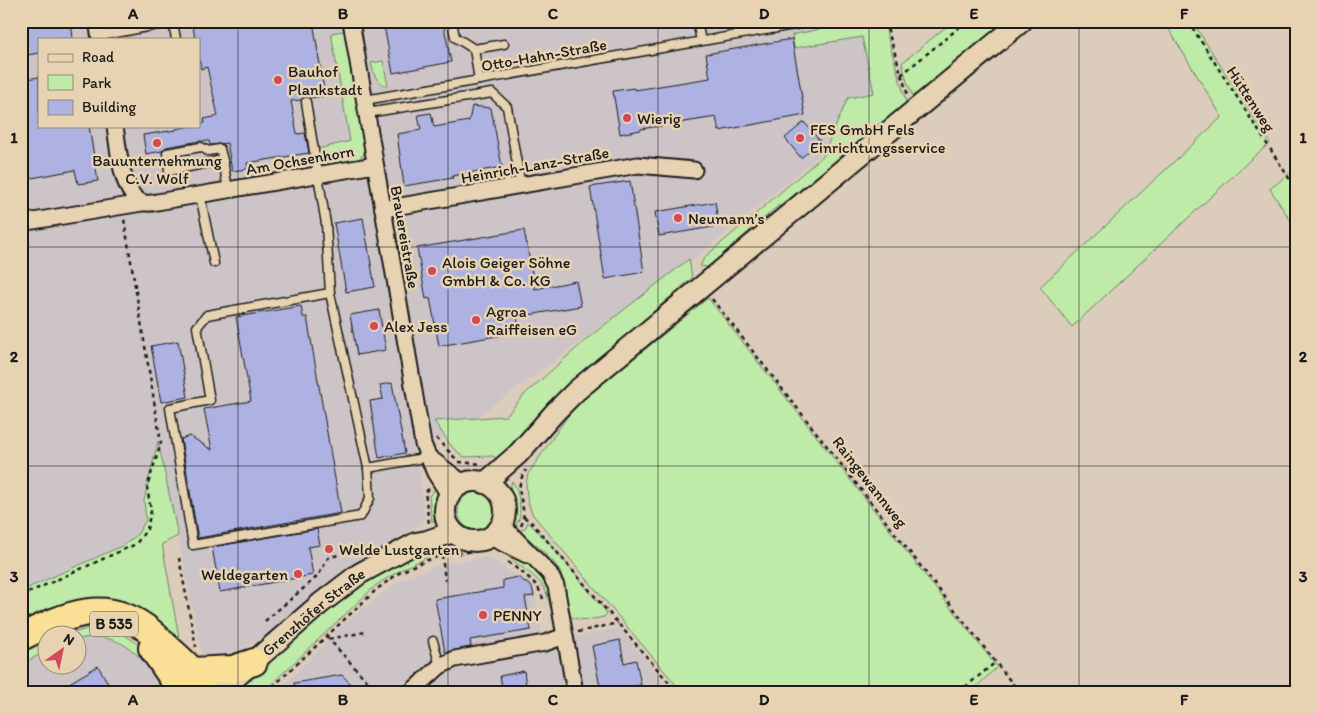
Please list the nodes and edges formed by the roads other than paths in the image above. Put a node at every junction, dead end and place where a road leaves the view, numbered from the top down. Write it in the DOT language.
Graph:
graph roads {
  1 [pos="351,21"];
  2 [pos="452,21"];
  3 [pos="697,21"];
  4 [pos="817,21"];
  5 [pos="1022,21"];
  6 [pos="99,32"];
  7 [pos="176,38"];
  8 [pos="702,41"];
  9 [pos="504,44"];
  10 [pos="474,49"];
  11 [pos="479,80"];
  12 [pos="306,102"];
  13 [pos="366,106"];
  14 [pos="115,128"];
  15 [pos="223,160"];
  16 [pos="375,165"];
  17 [pos="694,170"];
  18 [pos="318,175"];
  19 [pos="521,186"];
  20 [pos="228,190"];
  21 [pos="200,195"];
  22 [pos="142,203"];
  23 [pos="383,209"];
  24 [pos="21,222"];
  25 [pos="214,263"];
  26 [pos="330,293"];
  27 [pos="429,457"];
  28 [pos="368,468"];
  29 [pos="456,489"];
  30 [pos="492,489"];
  31 [pos="449,523"];
  32 [pos="499,537"];
  33 [pos="535,559"];
  34 [pos="565,636"];
  35 [pos="21,637"];
  36 [pos="433,641"];
  37 [pos="21,644"];
  38 [pos="254,662"];
  39 [pos="440,666"];
  40 [pos="193,685"];
  41 [pos="219,692"];
  42 [pos="411,692"];
  43 [pos="575,692"];
  1 -- 13 [label="street, Brauereistraße"];
  2 -- 10 [label="lane"];
  3 -- 8 [label="lane"];
  4 -- 8 [label="lane, Otto-Hahn-Straße"];
  5 -- 30 [label="street"];
  6 -- 7 [label="lane"];
  8 -- 11 [label="lane, Otto-Hahn-Straße"];
  9 -- 10 [label="lane"];
  10 -- 11 [label="lane"];
  11 -- 13 [label="lane, Otto-Hahn-Straße"];
  12 -- 18 [label="lane"];
  13 -- 16 [label="street, Brauereistraße"];
  13 -- 19 [label="lane"];
  14 -- 22 [label="street"];
  15 -- 15 [label="lane"];
  15 -- 20 [label="lane"];
  16 -- 18 [label="street, Am Ochsenhorn"];
  16 -- 23 [label="street, Brauereistraße"];
  17 -- 19 [label="street, Heinrich-Lanz-Straße"];
  18 -- 20 [label="street, Am Ochsenhorn"];
  18 -- 26 [label="lane"];
  19 -- 23 [label="street, Heinrich-Lanz-Straße"];
  20 -- 21 [label="street, Am Ochsenhorn"];
  21 -- 22 [label="street, Am Ochsenhorn"];
  21 -- 25 [label="lane"];
  22 -- 24 [label="street, Am Ochsenhorn"];
  23 -- 27 [label="street, Brauereistraße"];
  26 -- 28 [label="lane"];
  26 -- 28 [label="lane"];
  27 -- 28 [label="lane"];
  27 -- 29 [label="street"];
  29 -- 30 [label="street"];
  29 -- 31 [label="street"];
  30 -- 32 [label="street"];
  31 -- 32 [label="street"];
  31 -- 38 [label="street, Grenzhöfer Straße"];
  32 -- 33 [label="street"];
  32 -- 33 [label="street"];
  33 -- 34 [label="street"];
  34 -- 39 [label="street"];
  34 -- 43 [label="street"];
  35 -- 40 [label="highway, B 535"];
  36 -- 39 [label="lane"];
  37 -- 40 [label="highway, B 535"];
  38 -- 40 [label="highway"];
  38 -- 41 [label="street, Grenzhöfer Straße"];
  39 -- 42 [label="street"];
}
